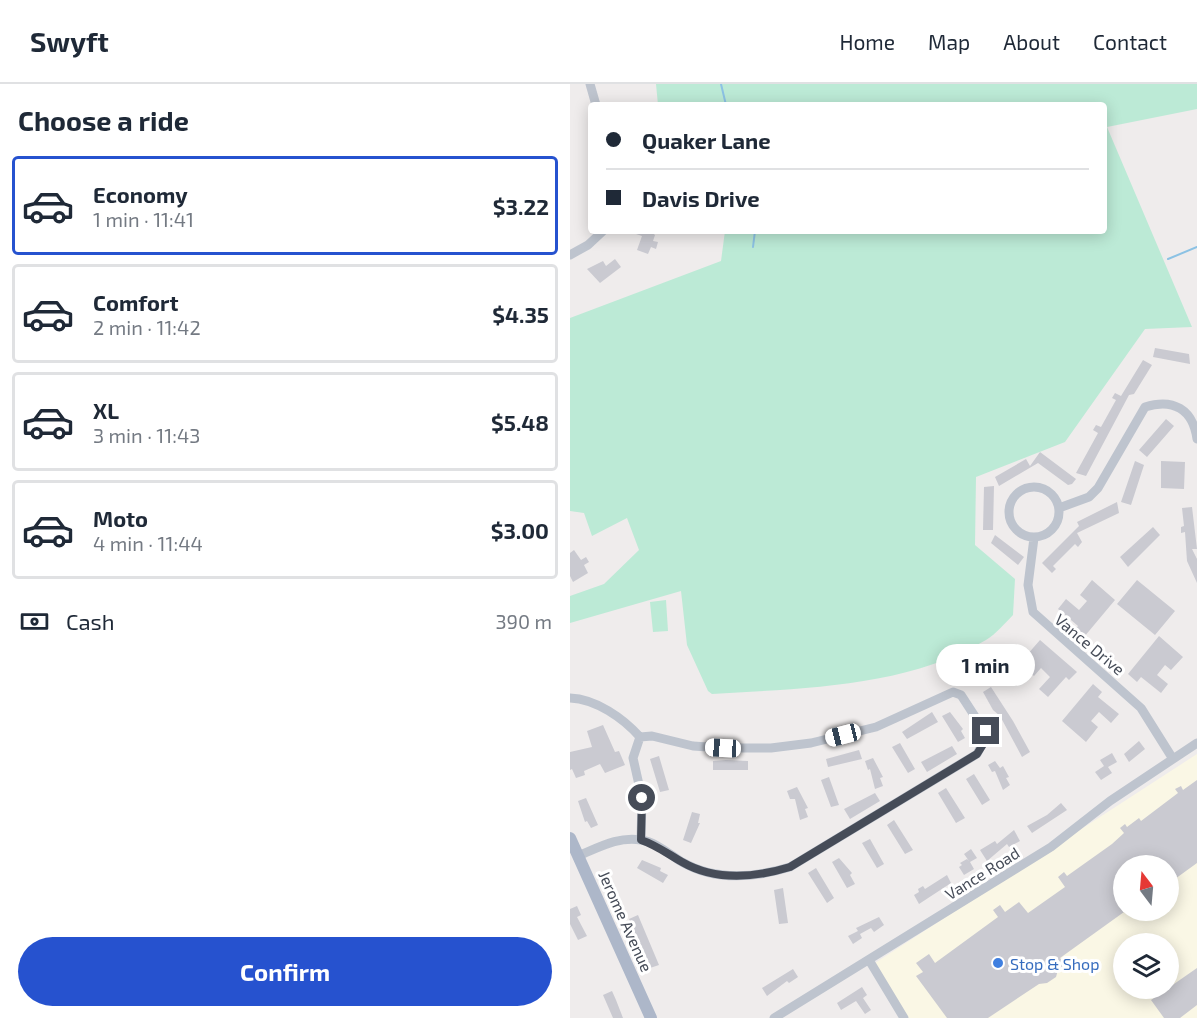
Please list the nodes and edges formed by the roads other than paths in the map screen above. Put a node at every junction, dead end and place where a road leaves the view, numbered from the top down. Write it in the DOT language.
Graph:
graph roads {
  1 [pos="590,84"];
  2 [pos="595,102"];
  3 [pos="600,234"];
  4 [pos="570,255"];
  5 [pos="1197,439"];
  6 [pos="1059,508"];
  7 [pos="1034,538"];
  8 [pos="570,698"];
  9 [pos="640,737"];
  10 [pos="1197,743"];
  11 [pos="1173,759"];
  12 [pos="570,838"];
  13 [pos="641,840"];
  14 [pos="578,856"];
  15 [pos="869,960"];
  16 [pos="651,1018"];
  17 [pos="774,1018"];
  18 [pos="904,1018"];
  1 -- 2 [label="street"];
  3 -- 4 [label="street"];
  5 -- 6 [label="street"];
  6 -- 7 [label="street"];
  6 -- 7 [label="street"];
  7 -- 11 [label="street, Vance Drive"];
  8 -- 9 [label="street"];
  9 -- 13 [label="street"];
  9 -- 13 [label="street"];
  10 -- 11 [label="street, Vance Road"];
  11 -- 15 [label="street, Vance Road"];
  12 -- 14 [label="main road, Jerome Avenue"];
  13 -- 14 [label="street"];
  14 -- 16 [label="main road, Jerome Avenue"];
  15 -- 17 [label="street, Vance Road"];
  15 -- 18 [label="street"];
}
